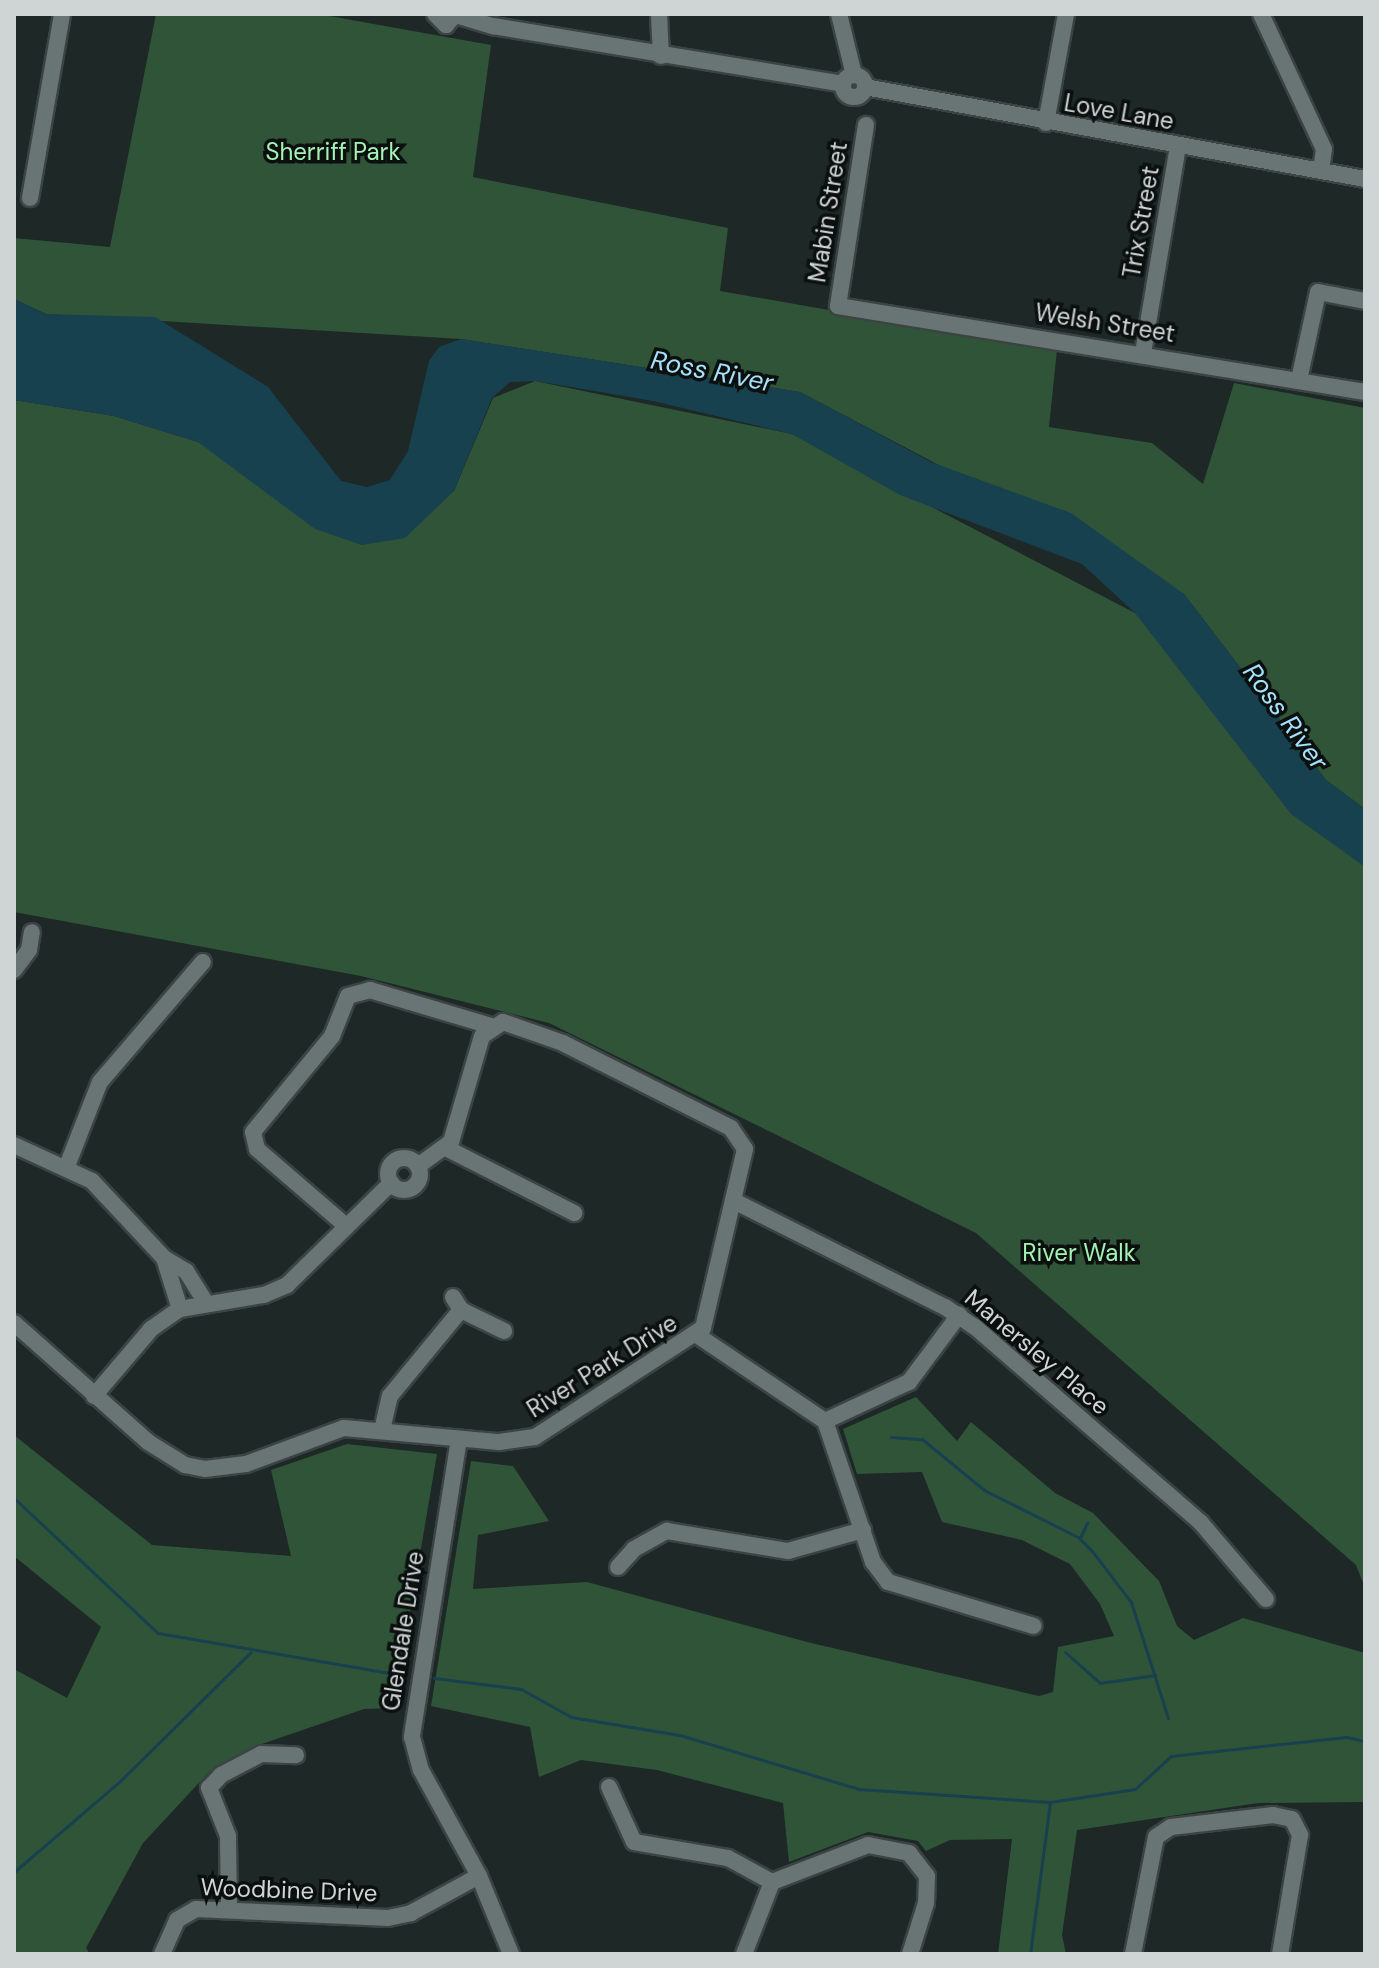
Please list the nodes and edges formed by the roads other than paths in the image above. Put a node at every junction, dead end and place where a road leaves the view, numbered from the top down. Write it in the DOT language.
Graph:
graph roads {
  1 [pos="62,14"];
  2 [pos="435,14"];
  3 [pos="659,14"];
  4 [pos="839,14"];
  5 [pos="1066,14"];
  6 [pos="1261,14"];
  7 [pos="456,15"];
  8 [pos="661,56"];
  9 [pos="854,82"];
  10 [pos="1046,123"];
  11 [pos="866,125"];
  12 [pos="1178,147"];
  13 [pos="1321,171"];
  14 [pos="1365,179"];
  15 [pos="30,198"];
  16 [pos="1365,301"];
  17 [pos="838,306"];
  18 [pos="1143,353"];
  19 [pos="1299,380"];
  20 [pos="1365,392"];
  21 [pos="32,932"];
  22 [pos="203,962"];
  23 [pos="14,970"];
  24 [pos="491,1026"];
  25 [pos="14,1145"];
  26 [pos="446,1148"];
  27 [pos="67,1166"];
  28 [pos="734,1201"];
  29 [pos="574,1213"];
  30 [pos="345,1225"];
  31 [pos="164,1258"];
  32 [pos="205,1302"];
  33 [pos="180,1309"];
  34 [pos="959,1315"];
  35 [pos="14,1323"];
  36 [pos="504,1331"];
  37 [pos="697,1335"];
  38 [pos="94,1396"];
  39 [pos="825,1421"];
  40 [pos="382,1430"];
  41 [pos="459,1439"];
  42 [pos="863,1530"];
  43 [pos="618,1567"];
  44 [pos="1266,1599"];
  45 [pos="1034,1626"];
  46 [pos="296,1755"];
  47 [pos="609,1787"];
  48 [pos="479,1876"];
  49 [pos="772,1882"];
  50 [pos="229,1909"];
  51 [pos="162,1954"];
  52 [pos="511,1954"];
  53 [pos="744,1954"];
  54 [pos="910,1954"];
  55 [pos="1133,1954"];
  56 [pos="1280,1954"];
  1 -- 15 [label="street"];
  2 -- 7 [label="street, Love Lane"];
  3 -- 8 [label="street"];
  4 -- 9 [label="street"];
  5 -- 10 [label="street"];
  6 -- 13 [label="street"];
  7 -- 8 [label="street, Love Lane"];
  8 -- 9 [label="street, Love Lane"];
  9 -- 10 [label="street, Love Lane"];
  10 -- 12 [label="street, Love Lane"];
  11 -- 17 [label="street, Mabin Street"];
  12 -- 13 [label="street, Love Lane"];
  12 -- 18 [label="street, Trix Street"];
  13 -- 14 [label="street, Love Lane"];
  16 -- 19 [label="street"];
  17 -- 18 [label="street, Welsh Street"];
  18 -- 19 [label="street, Welsh Street"];
  19 -- 20 [label="street, Welsh Street"];
  21 -- 23 [label="street"];
  22 -- 27 [label="street"];
  24 -- 26 [label="street"];
  24 -- 28 [label="street, River Park Drive"];
  24 -- 30 [label="street, River Park Drive"];
  25 -- 27 [label="street"];
  26 -- 29 [label="street"];
  26 -- 30 [label="street"];
  27 -- 31 [label="street"];
  28 -- 34 [label="street, Manersley Place"];
  28 -- 37 [label="street, River Park Drive"];
  30 -- 32 [label="street"];
  31 -- 32 [label="street"];
  31 -- 33 [label="street"];
  32 -- 33 [label="street"];
  33 -- 38 [label="street"];
  34 -- 39 [label="street"];
  34 -- 44 [label="street, Manersley Place"];
  35 -- 38 [label="street, River Park Drive"];
  36 -- 40 [label="street"];
  37 -- 39 [label="street"];
  37 -- 41 [label="street, River Park Drive"];
  38 -- 40 [label="street, River Park Drive"];
  39 -- 42 [label="street"];
  40 -- 41 [label="street, River Park Drive"];
  41 -- 48 [label="street, Glendale Drive"];
  42 -- 43 [label="street"];
  42 -- 45 [label="street"];
  46 -- 50 [label="street"];
  47 -- 49 [label="street"];
  48 -- 50 [label="street, Woodbine Drive"];
  48 -- 52 [label="street, Glendale Drive"];
  49 -- 53 [label="street"];
  49 -- 54 [label="street"];
  50 -- 51 [label="street, Woodbine Drive"];
  55 -- 56 [label="street"];
}
